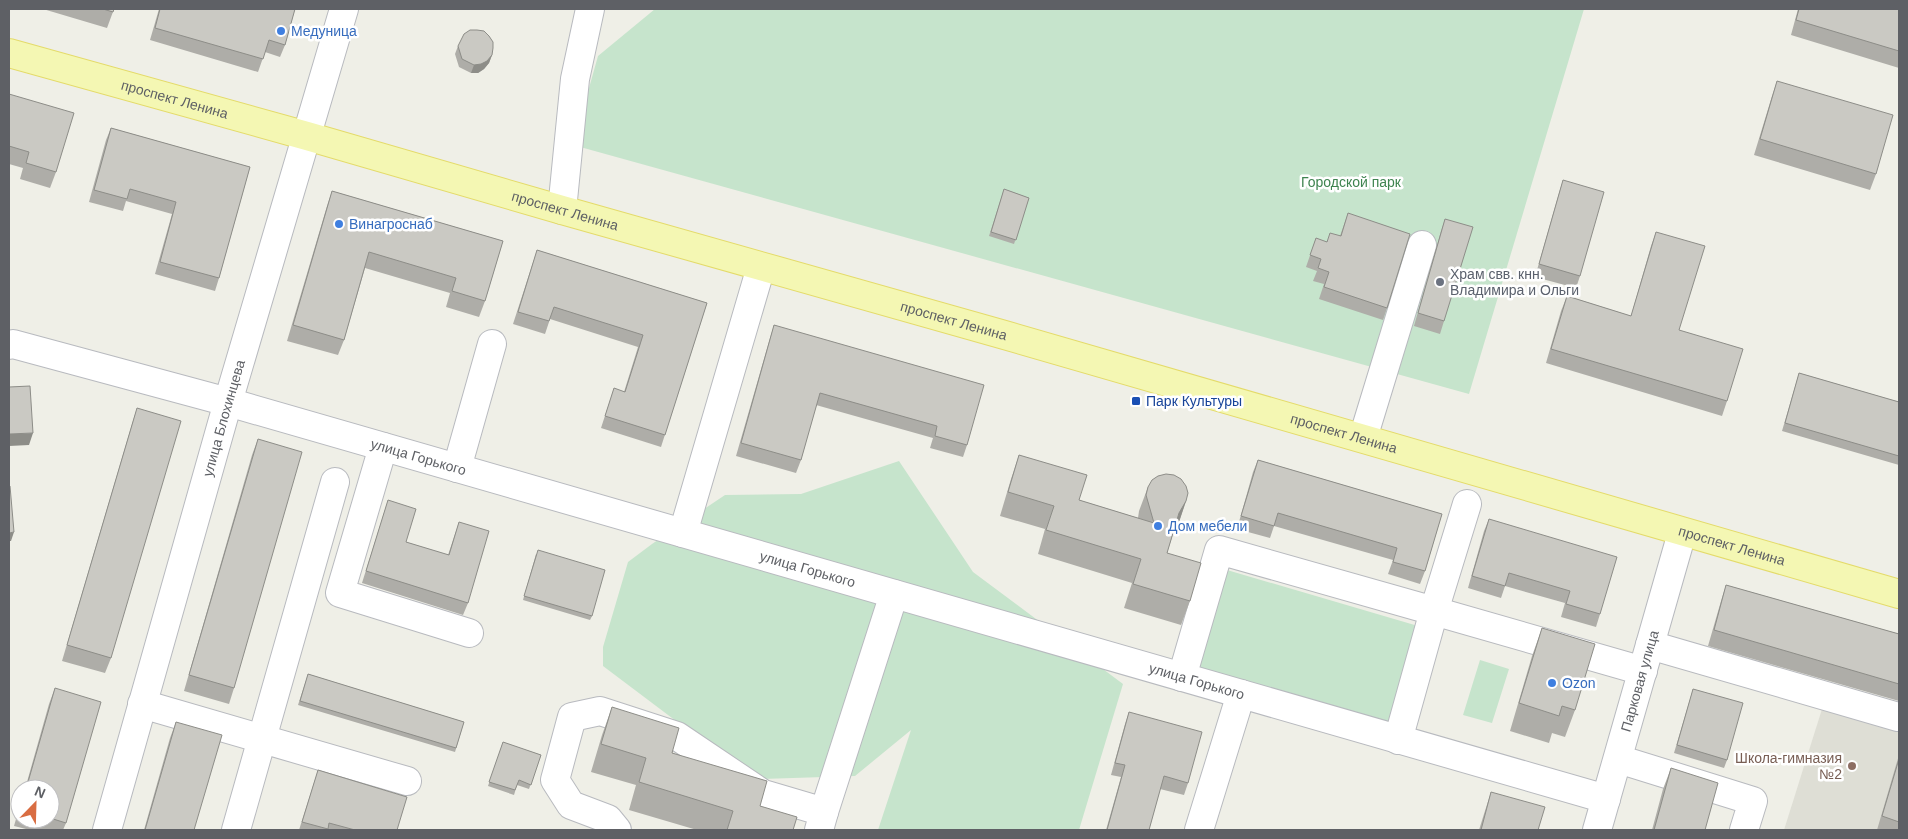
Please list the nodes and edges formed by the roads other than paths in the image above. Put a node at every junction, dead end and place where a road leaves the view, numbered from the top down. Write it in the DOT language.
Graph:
graph roads {
  1 [pos="344,9"];
  2 [pos="590,9"];
  3 [pos="9,52"];
  4 [pos="308,136"];
  5 [pos="562,210"];
  6 [pos="1422,245"];
  7 [pos="761,267"];
  8 [pos="492,344"];
  9 [pos="9,345"];
  10 [pos="228,402"];
  11 [pos="1363,438"];
  12 [pos="383,446"];
  13 [pos="457,468"];
  14 [pos="335,482"];
  15 [pos="1467,504"];
  16 [pos="1682,532"];
  17 [pos="683,534"];
  18 [pos="894,594"];
  19 [pos="1899,594"];
  20 [pos="1434,611"];
  21 [pos="469,633"];
  22 [pos="1650,645"];
  23 [pos="1643,671"];
  24 [pos="1182,677"];
  25 [pos="1241,694"];
  26 [pos="142,704"];
  27 [pos="1898,717"];
  28 [pos="262,739"];
  29 [pos="1398,740"];
  30 [pos="1618,759"];
  31 [pos="407,781"];
  32 [pos="1606,800"];
  33 [pos="821,821"];
  34 [pos="107,830"];
  35 [pos="236,830"];
  36 [pos="617,830"];
  37 [pos="1199,830"];
  38 [pos="1598,830"];
  39 [pos="1744,830"];
  1 -- 4 [label="street, улица Блохинцева"];
  2 -- 5 [label="street"];
  3 -- 4 [label="main road, проспект Ленина"];
  4 -- 5 [label="main road, проспект Ленина"];
  4 -- 10 [label="street, улица Блохинцева"];
  5 -- 7 [label="main road, проспект Ленина"];
  6 -- 11 [label="street"];
  7 -- 11 [label="main road, проспект Ленина"];
  7 -- 17 [label="street"];
  8 -- 13 [label="street"];
  9 -- 10 [label="street, улица Горького"];
  10 -- 12 [label="street, улица Горького"];
  10 -- 26 [label="street, улица Блохинцева"];
  11 -- 16 [label="main road, проспект Ленина"];
  12 -- 13 [label="street, улица Горького"];
  12 -- 21 [label="street"];
  13 -- 17 [label="street, улица Горького"];
  14 -- 28 [label="street"];
  15 -- 20 [label="street"];
  16 -- 19 [label="main road, проспект Ленина"];
  16 -- 22 [label="street, Парковая улица"];
  17 -- 18 [label="street, улица Горького"];
  18 -- 24 [label="street, улица Горького"];
  18 -- 33 [label="street"];
  20 -- 23 [label="street"];
  20 -- 24 [label="street"];
  20 -- 29 [label="street"];
  22 -- 23 [label="street, Парковая улица"];
  22 -- 27 [label="street"];
  23 -- 30 [label="street, Парковая улица"];
  24 -- 25 [label="street, улица Горького"];
  25 -- 29 [label="street, улица Горького"];
  25 -- 37 [label="street"];
  26 -- 28 [label="street"];
  26 -- 34 [label="street, улица Блохинцева"];
  28 -- 31 [label="street"];
  28 -- 35 [label="street"];
  29 -- 32 [label="street, улица Горького"];
  30 -- 32 [label="street, Парковая улица"];
  30 -- 39 [label="street"];
  32 -- 38 [label="street, Парковая улица"];
  33 -- 36 [label="street"];
}
